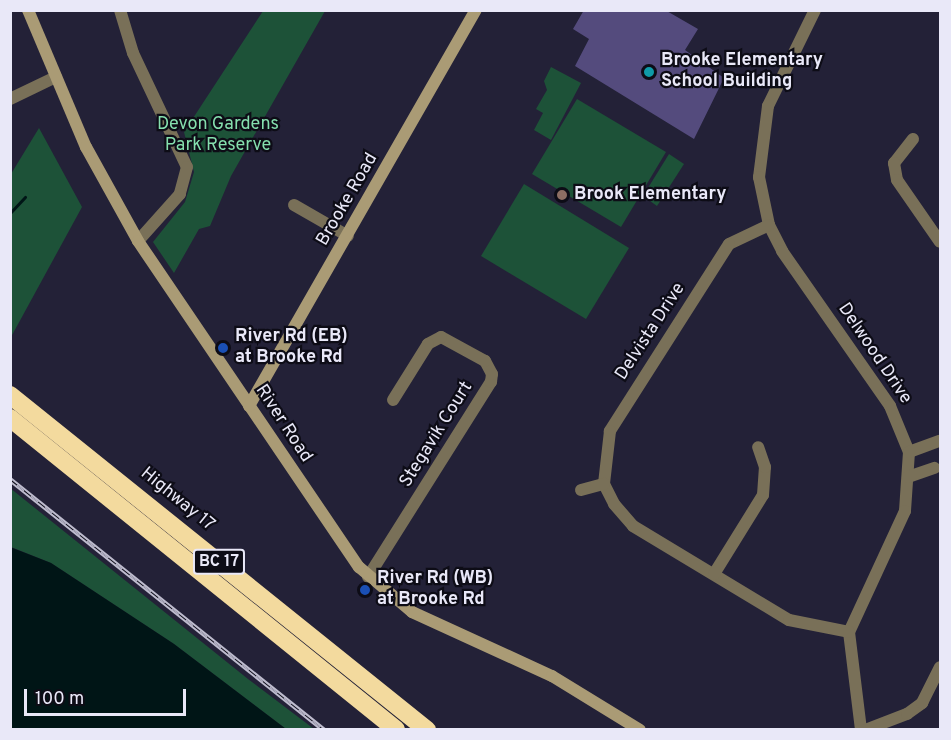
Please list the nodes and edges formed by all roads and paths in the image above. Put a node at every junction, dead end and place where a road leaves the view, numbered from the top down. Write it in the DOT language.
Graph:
graph roads {
  1 [pos="28,10"];
  2 [pos="120,10"];
  3 [pos="476,10"];
  4 [pos="815,10"];
  5 [pos="56,77"];
  6 [pos="10,99"];
  7 [pos="913,139"];
  8 [pos="294,205"];
  9 [pos="769,225"];
  10 [pos="348,236"];
  11 [pos="138,241"];
  12 [pos="940,242"];
  13 [pos="10,396"];
  14 [pos="393,400"];
  15 [pos="249,406"];
  16 [pos="10,418"];
  17 [pos="940,441"];
  18 [pos="758,447"];
  19 [pos="909,452"];
  20 [pos="934,468"];
  21 [pos="908,477"];
  22 [pos="604,484"];
  23 [pos="581,490"];
  24 [pos="714,574"];
  25 [pos="368,577"];
  26 [pos="849,632"];
  27 [pos="940,667"];
  28 [pos="396,729"];
  29 [pos="427,729"];
  30 [pos="640,729"];
  31 [pos="863,729"];
  1 -- 5 [label="street, River Road"];
  2 -- 11 [label="street"];
  3 -- 10 [label="street, Brooke Road"];
  4 -- 9 [label="street, Delwood Drive"];
  5 -- 6 [label="street"];
  5 -- 11 [label="street, River Road"];
  7 -- 12 [label="street"];
  8 -- 10 [label="street"];
  9 -- 19 [label="street, Delwood Drive"];
  9 -- 22 [label="street, Delvista Drive"];
  10 -- 15 [label="street, Brooke Road"];
  11 -- 15 [label="street, River Road"];
  13 -- 29 [label="highway, Highway 17 / BC 17"];
  14 -- 25 [label="street, Stegavik Court"];
  15 -- 25 [label="street, River Road"];
  16 -- 28 [label="highway, BC 17"];
  17 -- 19 [label="street"];
  18 -- 24 [label="street"];
  19 -- 21 [label="street, Delwood Drive"];
  20 -- 21 [label="street"];
  21 -- 26 [label="street, Delwood Drive"];
  22 -- 23 [label="street"];
  22 -- 24 [label="street"];
  24 -- 26 [label="street"];
  25 -- 30 [label="street, River Road"];
  26 -- 31 [label="street"];
  27 -- 31 [label="street"];
}
